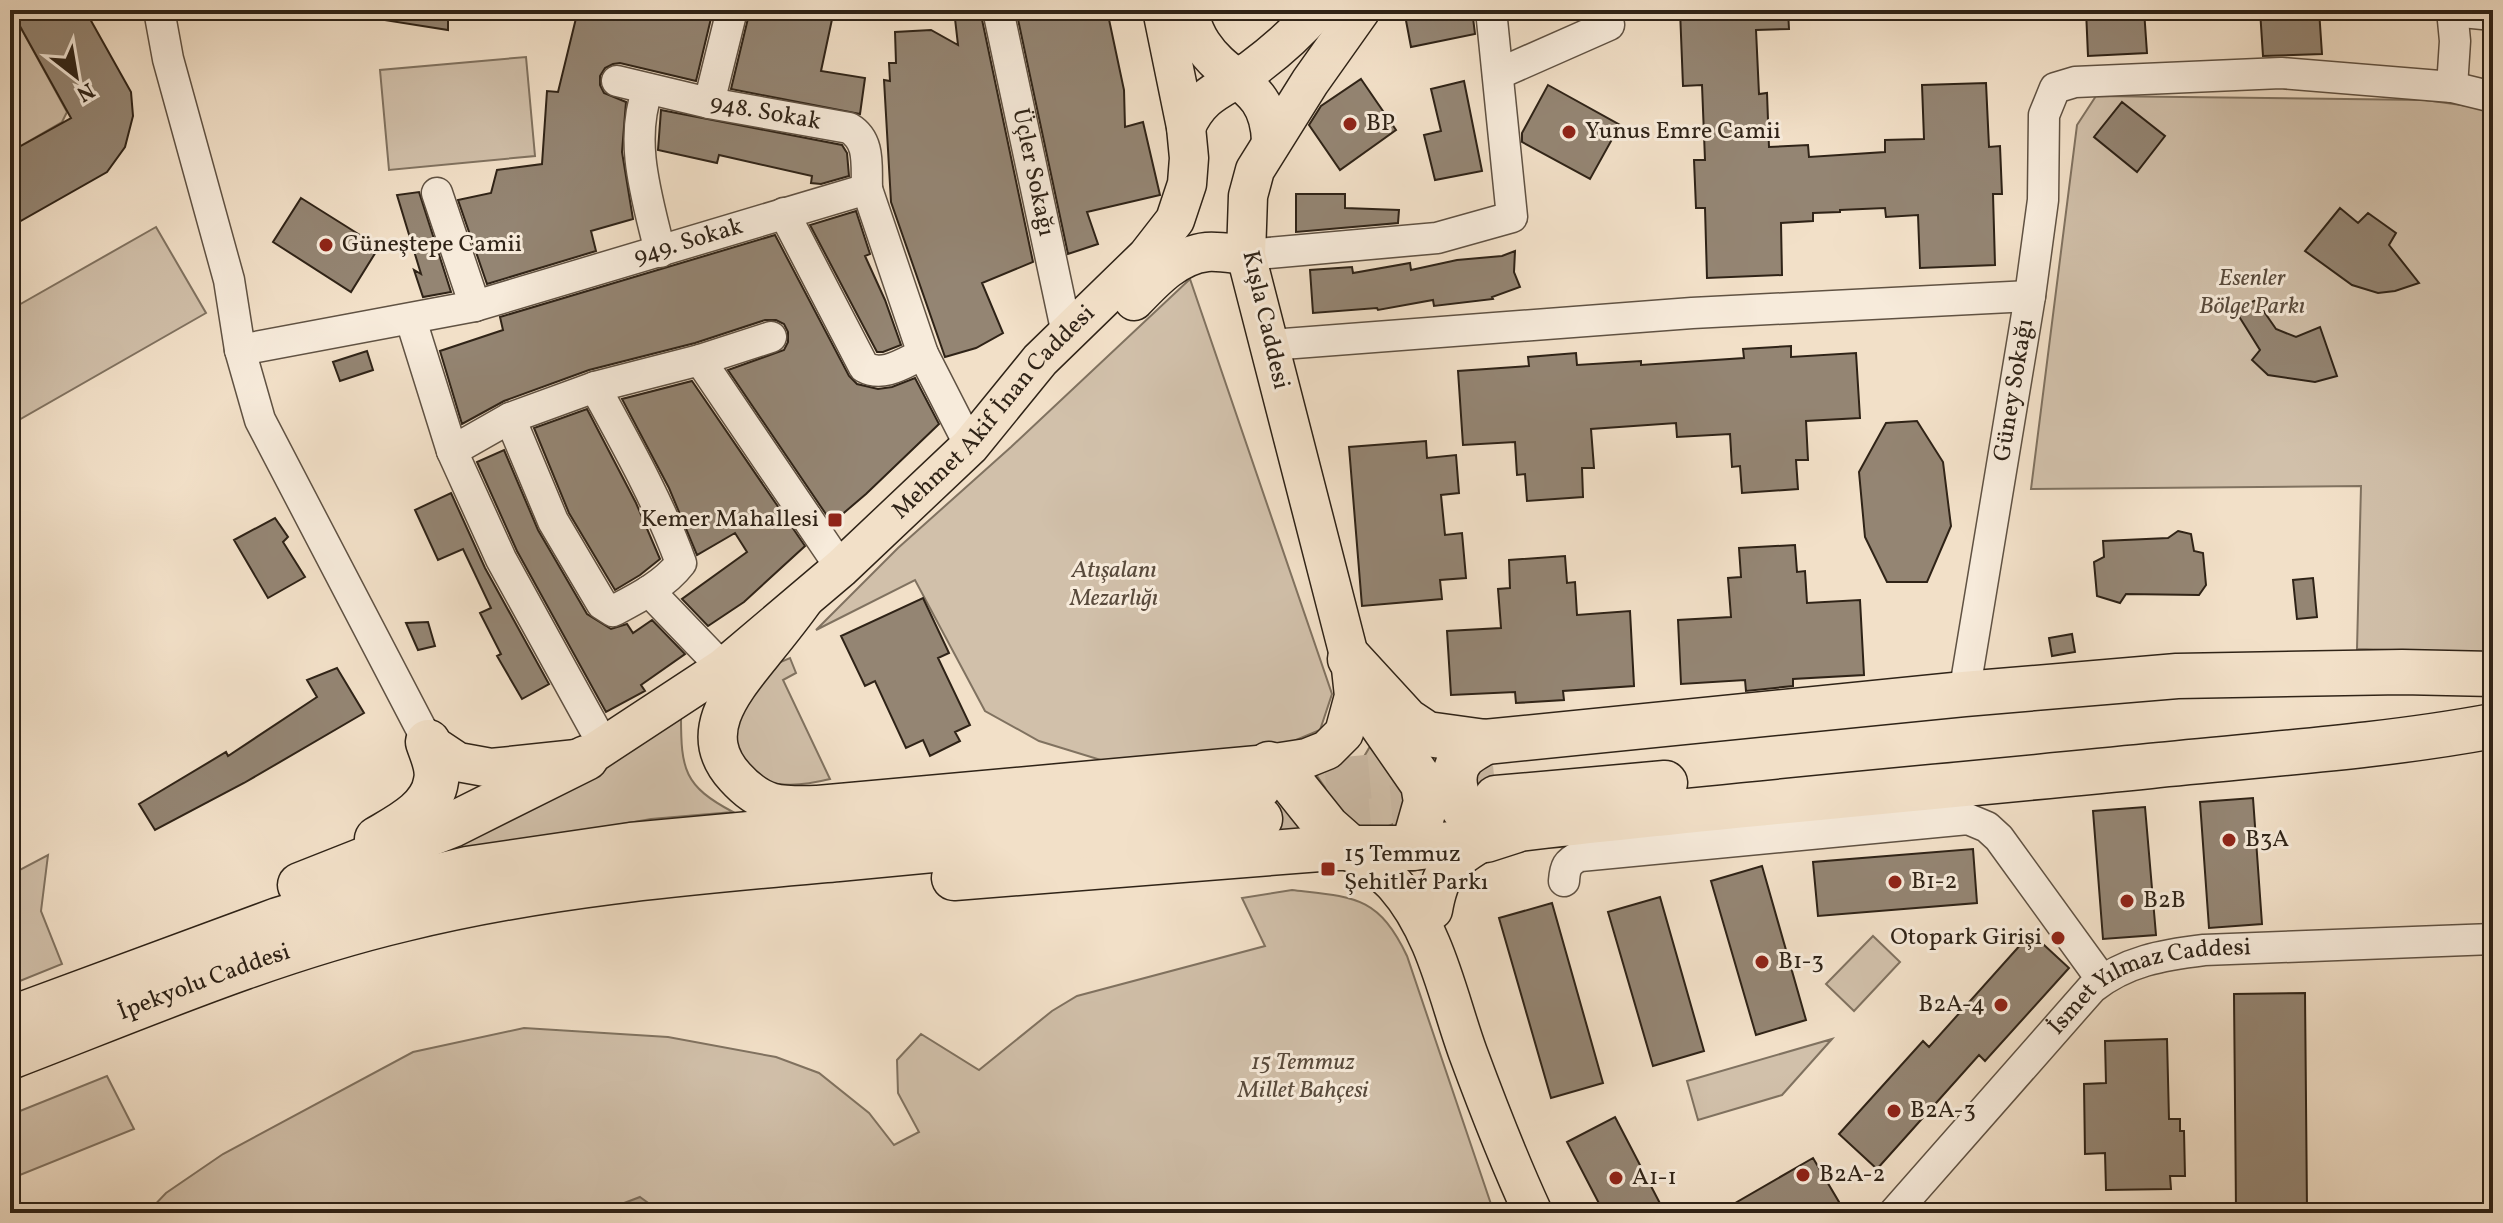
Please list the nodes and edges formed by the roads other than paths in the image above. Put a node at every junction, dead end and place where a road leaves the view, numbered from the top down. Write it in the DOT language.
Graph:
graph roads {
  1 [pos="159,10"];
  2 [pos="732,10"];
  3 [pos="998,10"];
  4 [pos="1162,10"];
  5 [pos="1187,10"];
  6 [pos="1317,10"];
  7 [pos="1361,10"];
  8 [pos="1491,10"];
  9 [pos="1606,10"];
  10 [pos="2452,11"];
  11 [pos="2493,15"];
  12 [pos="1498,74"];
  13 [pos="1238,78"];
  14 [pos="617,81"];
  15 [pos="2452,87"];
  16 [pos="648,89"];
  17 [pos="2493,97"];
  18 [pos="709,103"];
  19 [pos="1186,127"];
  20 [pos="1271,141"];
  21 [pos="867,189"];
  22 [pos="437,193"];
  23 [pos="784,213"];
  24 [pos="660,252"];
  25 [pos="1246,255"];
  26 [pos="2030,296"];
  27 [pos="475,306"];
  28 [pos="411,320"];
  29 [pos="1067,334"];
  30 [pos="771,337"];
  31 [pos="1269,345"];
  32 [pos="240,350"];
  33 [pos="923,354"];
  34 [pos="700,360"];
  35 [pos="595,387"];
  36 [pos="510,418"];
  37 [pos="970,446"];
  38 [pos="452,451"];
  39 [pos="841,568"];
  40 [pos="649,591"];
  41 [pos="804,600"];
  42 [pos="1350,659"];
  43 [pos="723,668"];
  44 [pos="2493,674"];
  45 [pos="2493,682"];
  46 [pos="1964,694"];
  47 [pos="2493,720"];
  48 [pos="2493,726"];
  49 [pos="428,742"];
  50 [pos="595,752"];
  51 [pos="1263,790"];
  52 [pos="1496,795"];
  53 [pos="1413,848"];
  54 [pos="1353,850"];
  55 [pos="332,873"];
  56 [pos="1564,881"];
  57 [pos="1433,910"];
  58 [pos="401,919"];
  59 [pos="2493,939"];
  60 [pos="1444,978"];
  61 [pos="2102,980"];
  62 [pos="82,991"];
  63 [pos="10,1019"];
  64 [pos="10,1057"];
  65 [pos="1533,1213"];
  66 [pos="1894,1213"];
  1 -- 32 [label="street"];
  2 -- 18 [label="street"];
  3 -- 29 [label="street, Üçler Sokağı"];
  4 -- 19 [label="main road"];
  5 -- 13 [label="main road"];
  6 -- 13 [label="main road"];
  7 -- 20 [label="main road"];
  8 -- 12 [label="street"];
  9 -- 12 [label="street"];
  10 -- 11 [label="street"];
  10 -- 15 [label="street"];
  12 -- 25 [label="street"];
  13 -- 19 [label="main road"];
  13 -- 20 [label="main road"];
  14 -- 16 [label="street, 948. Sokak"];
  15 -- 17 [label="street"];
  15 -- 26 [label="street, Güney Sokağı"];
  16 -- 18 [label="street, 948. Sokak"];
  16 -- 24 [label="street"];
  18 -- 21 [label="street, 948. Sokak"];
  19 -- 29 [label="main road, Mehmet Akif İnan Caddesi"];
  20 -- 25 [label="main road, Kışla Caddesi"];
  21 -- 23 [label="street, 949. Sokak"];
  21 -- 33 [label="street"];
  22 -- 27 [label="street"];
  23 -- 24 [label="street, 949. Sokak"];
  23 -- 33 [label="street"];
  24 -- 27 [label="street, 949. Sokak"];
  25 -- 31 [label="main road, Kışla Caddesi"];
  25 -- 37 [label="main road"];
  26 -- 31 [label="street"];
  26 -- 46 [label="street, Güney Sokağı"];
  27 -- 28 [label="street, 949. Sokak"];
  28 -- 32 [label="street, 949. Sokak"];
  28 -- 38 [label="street"];
  29 -- 37 [label="main road, Mehmet Akif İnan Caddesi"];
  30 -- 34 [label="street"];
  31 -- 42 [label="main road, Kışla Caddesi"];
  32 -- 49 [label="street"];
  33 -- 37 [label="street"];
  34 -- 35 [label="street"];
  34 -- 39 [label="street"];
  35 -- 36 [label="street"];
  35 -- 40 [label="street"];
  36 -- 38 [label="street"];
  36 -- 40 [label="street"];
  37 -- 39 [label="main road, Mehmet Akif İnan Caddesi"];
  38 -- 50 [label="street"];
  39 -- 41 [label="main road, Mehmet Akif İnan Caddesi"];
  40 -- 43 [label="street"];
  41 -- 43 [label="main road, Mehmet Akif İnan Caddesi"];
  41 -- 51 [label="main road, Kışla Caddesi"];
  42 -- 51 [label="main road, Kışla Caddesi"];
  42 -- 52 [label="highway"];
  42 -- 53 [label="highway"];
  43 -- 50 [label="main road, Mehmet Akif İnan Caddesi"];
  44 -- 46 [label="highway"];
  45 -- 52 [label="highway"];
  46 -- 52 [label="highway"];
  47 -- 52 [label="highway"];
  48 -- 52 [label="highway"];
  49 -- 50 [label="main road"];
  49 -- 55 [label="highway"];
  50 -- 55 [label="highway"];
  51 -- 54 [label="highway"];
  51 -- 58 [label="highway"];
  51 -- 62 [label="highway"];
  52 -- 53 [label="highway"];
  52 -- 57 [label="main road"];
  53 -- 54 [label="highway"];
  53 -- 57 [label="main road"];
  54 -- 58 [label="highway"];
  54 -- 60 [label="main road"];
  55 -- 62 [label="highway"];
  56 -- 61 [label="street"];
  57 -- 60 [label="main road"];
  58 -- 64 [label="highway, İpekyolu Caddesi"];
  59 -- 61 [label="street, İsmet Yılmaz Caddesi"];
  60 -- 65 [label="main road"];
  61 -- 66 [label="street, İsmet Yılmaz Caddesi"];
  62 -- 63 [label="highway, İpekyolu Caddesi"];
}
